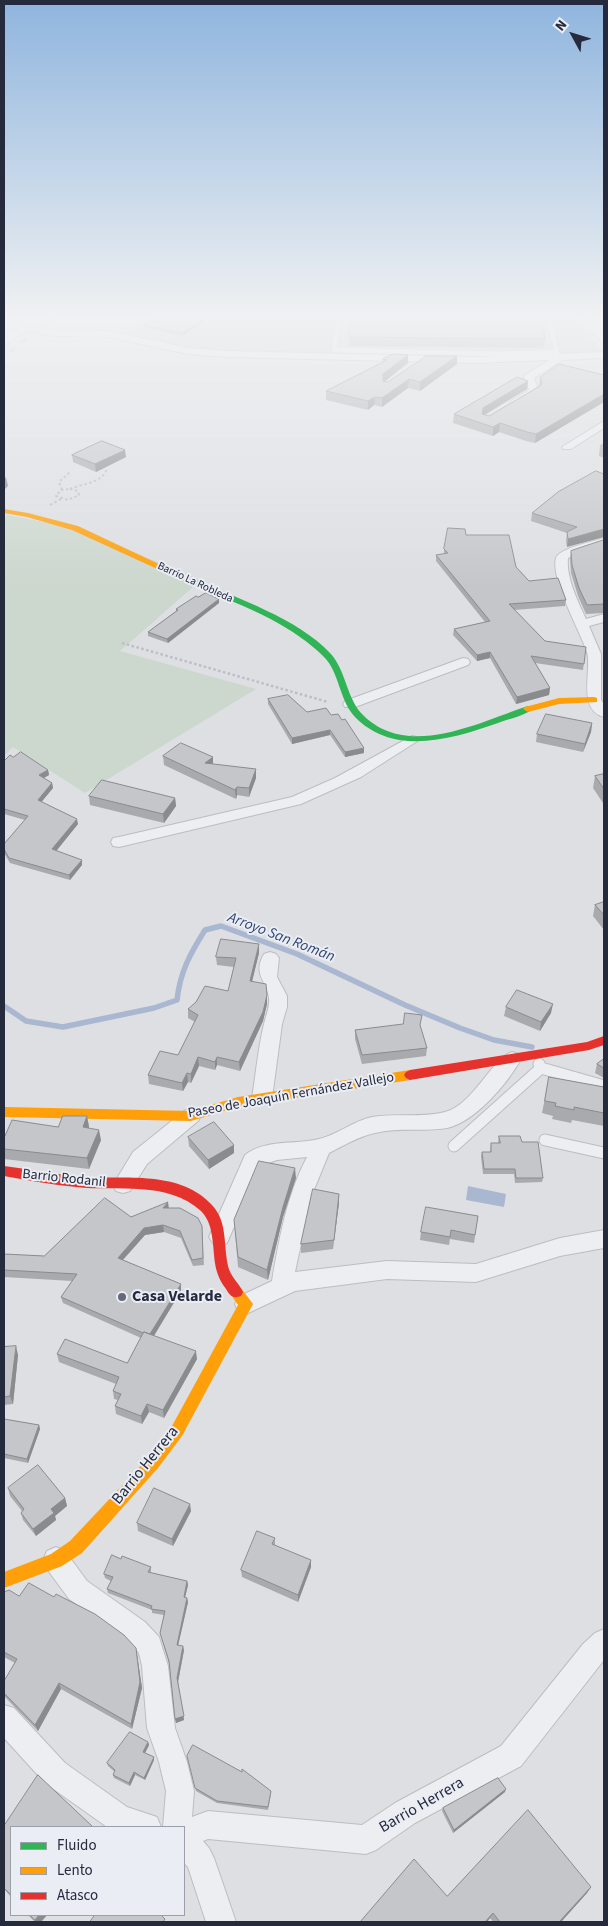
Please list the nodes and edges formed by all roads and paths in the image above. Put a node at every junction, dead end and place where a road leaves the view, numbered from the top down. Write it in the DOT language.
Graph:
graph roads {
  1 [pos="510,406"];
  2 [pos="502,411"];
  3 [pos="604,424"];
  4 [pos="567,447"];
  5 [pos="107,469"];
  6 [pos="71,472"];
  7 [pos="70,489"];
  8 [pos="62,490"];
  9 [pos="4,511"];
  10 [pos="604,542"];
  11 [pos="604,618"];
  12 [pos="582,624"];
  13 [pos="122,643"];
  14 [pos="463,662"];
  15 [pos="599,684"];
  16 [pos="594,700"];
  17 [pos="328,702"];
  18 [pos="350,704"];
  19 [pos="604,713"];
  20 [pos="412,740"];
  21 [pos="119,842"];
  22 [pos="270,958"];
  23 [pos="604,1040"];
  24 [pos="534,1055"];
  25 [pos="512,1059"];
  26 [pos="541,1068"];
  27 [pos="604,1086"];
  28 [pos="262,1098"];
  29 [pos="4,1112"];
  30 [pos="190,1116"];
  31 [pos="545,1140"];
  32 [pos="454,1146"];
  33 [pos="322,1147"];
  34 [pos="604,1153"];
  35 [pos="4,1171"];
  36 [pos="124,1185"];
  37 [pos="220,1237"];
  38 [pos="604,1239"];
  39 [pos="282,1287"];
  40 [pos="246,1304"];
  41 [pos="56,1560"];
  42 [pos="4,1580"];
  43 [pos="604,1642"];
  44 [pos="4,1718"];
  45 [pos="144,1826"];
  46 [pos="177,1826"];
  47 [pos="185,1834"];
  48 [pos="185,1844"];
  49 [pos="221,1922"];
  1 -- 2 [label="street"];
  3 -- 4 [label="street"];
  5 -- 7 [label="path"];
  6 -- 8 [label="path"];
  7 -- 8 [label="path"];
  7 -- 8 [label="path"];
  9 -- 18 [label="street, Barrio La Robleda"];
  10 -- 12 [label="street"];
  11 -- 12 [label="street"];
  12 -- 15 [label="street"];
  13 -- 17 [label="path"];
  14 -- 18 [label="street"];
  15 -- 16 [label="street"];
  16 -- 19 [label="street"];
  16 -- 20 [label="street, Barrio La Robleda"];
  18 -- 20 [label="street, Barrio La Robleda"];
  20 -- 21 [label="street, Barrio La Robleda"];
  22 -- 28 [label="street"];
  23 -- 24 [label="street, Paseo de Joaquín Fernández Vallejo"];
  24 -- 25 [label="street, Paseo de Joaquín Fernández Vallejo"];
  24 -- 26 [label="lane"];
  25 -- 28 [label="street, Paseo de Joaquín Fernández Vallejo"];
  25 -- 33 [label="street"];
  26 -- 27 [label="lane"];
  26 -- 32 [label="lane"];
  28 -- 30 [label="street, Paseo de Joaquín Fernández Vallejo"];
  29 -- 30 [label="street, Paseo de Joaquín Fernández Vallejo"];
  30 -- 36 [label="street"];
  31 -- 34 [label="lane"];
  33 -- 37 [label="street"];
  33 -- 39 [label="street"];
  35 -- 36 [label="street, Barrio Rodanil"];
  36 -- 37 [label="street"];
  37 -- 40 [label="street"];
  38 -- 39 [label="street"];
  39 -- 40 [label="street"];
  40 -- 41 [label="street, Barrio Herrera"];
  41 -- 42 [label="street, Barrio Herrera"];
  41 -- 46 [label="street"];
  43 -- 47 [label="street, Barrio Herrera"];
  44 -- 45 [label="street"];
  48 -- 49 [label="street"];
}
